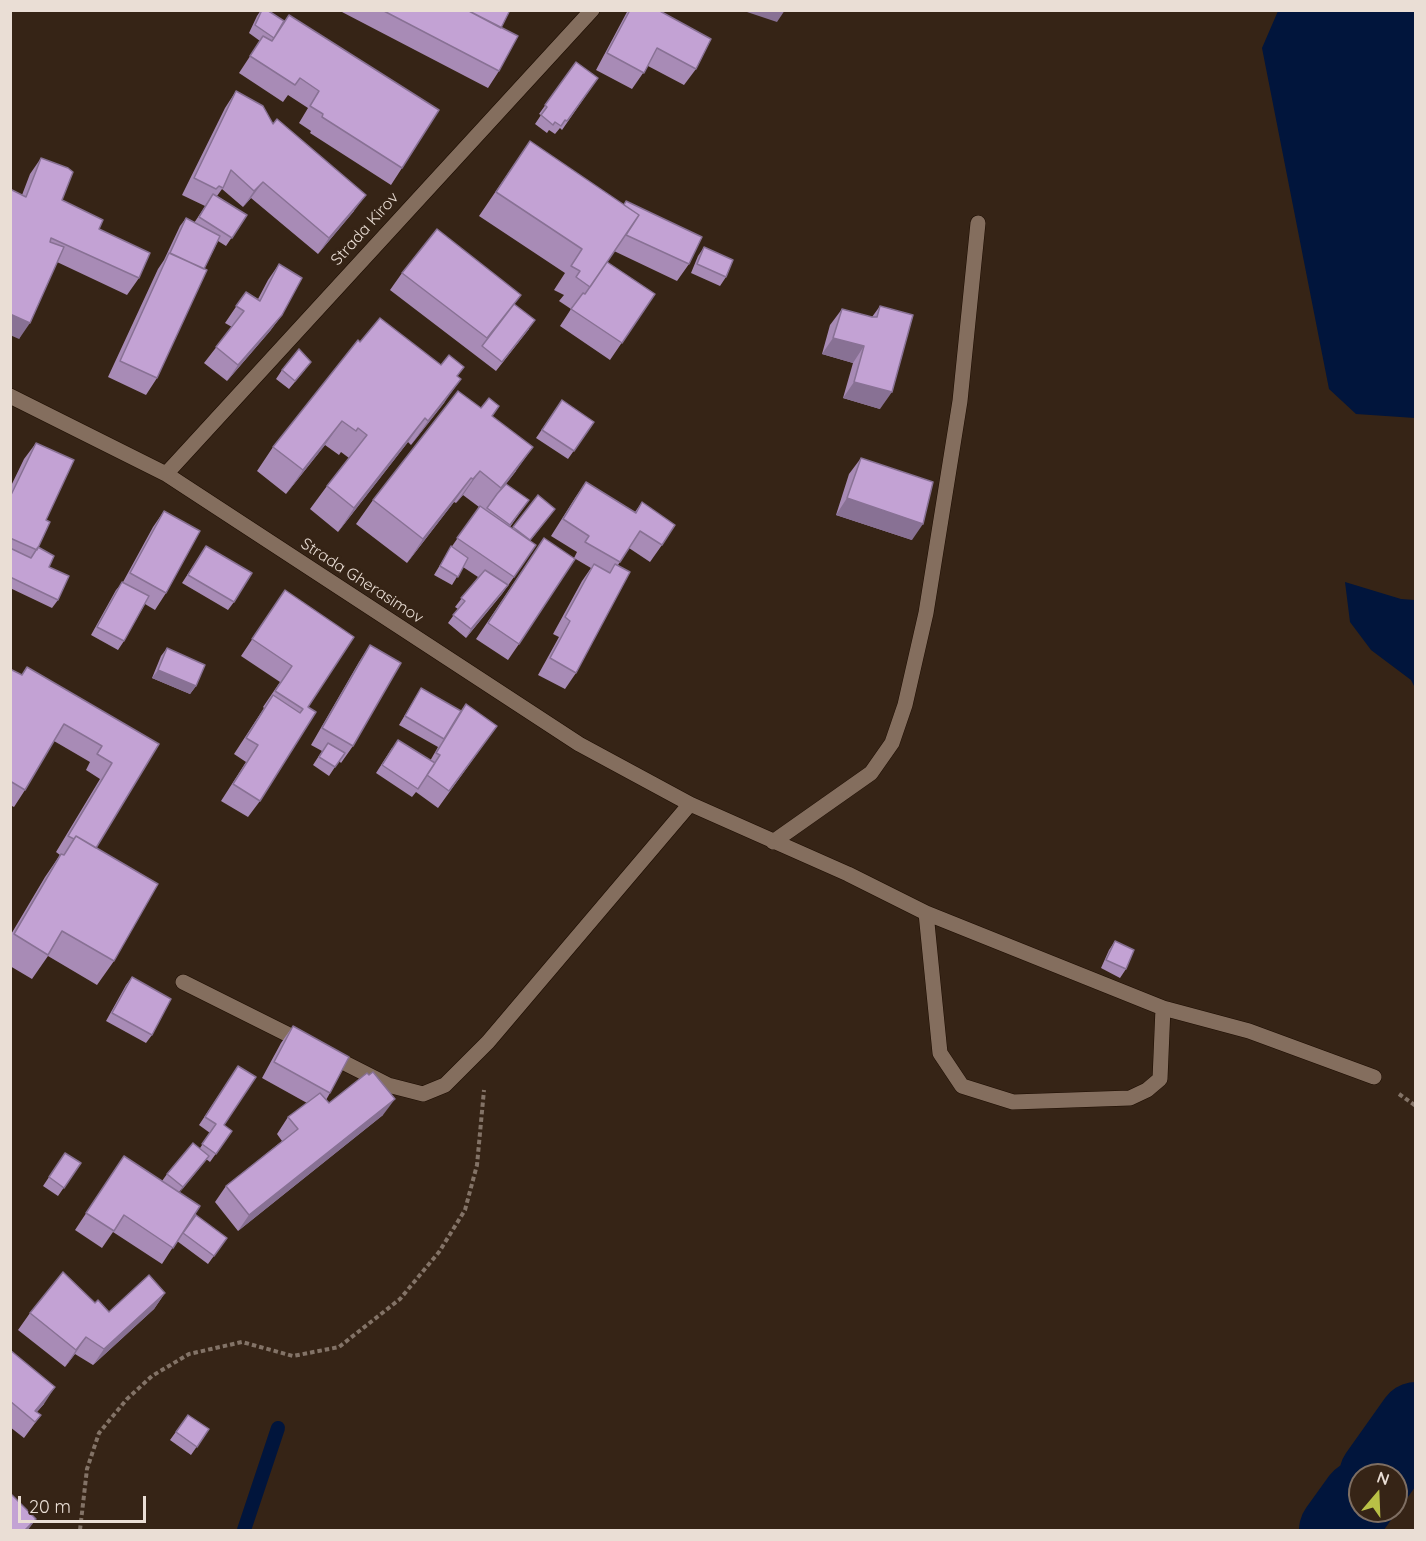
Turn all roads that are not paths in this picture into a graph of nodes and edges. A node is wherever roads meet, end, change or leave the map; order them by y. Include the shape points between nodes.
1 (592, 10) edge
2 (978, 223) dead end
3 (12, 399) edge
4 (166, 474) junction
5 (690, 804) junction
6 (773, 842) junction
7 (926, 913) junction
8 (183, 982) dead end
9 (1163, 1008) junction
10 (1374, 1077) dead end

1 - 4 street, Strada Kirov
2 - 6 street via 960,401 926,613 905,705 892,743 871,772
3 - 4 street, Strada Gherasimov
4 - 5 street, Strada Gherasimov via 579,744
5 - 6 street, Strada Gherasimov
5 - 8 street via 488,1042 445,1085 423,1094 388,1085
6 - 7 street, Strada Gherasimov
7 - 9 street, Strada Gherasimov
7 - 9 street via 940,1053 962,1086 1013,1102 1130,1098 1160,1079
9 - 10 street, Strada Gherasimov via 1249,1031

